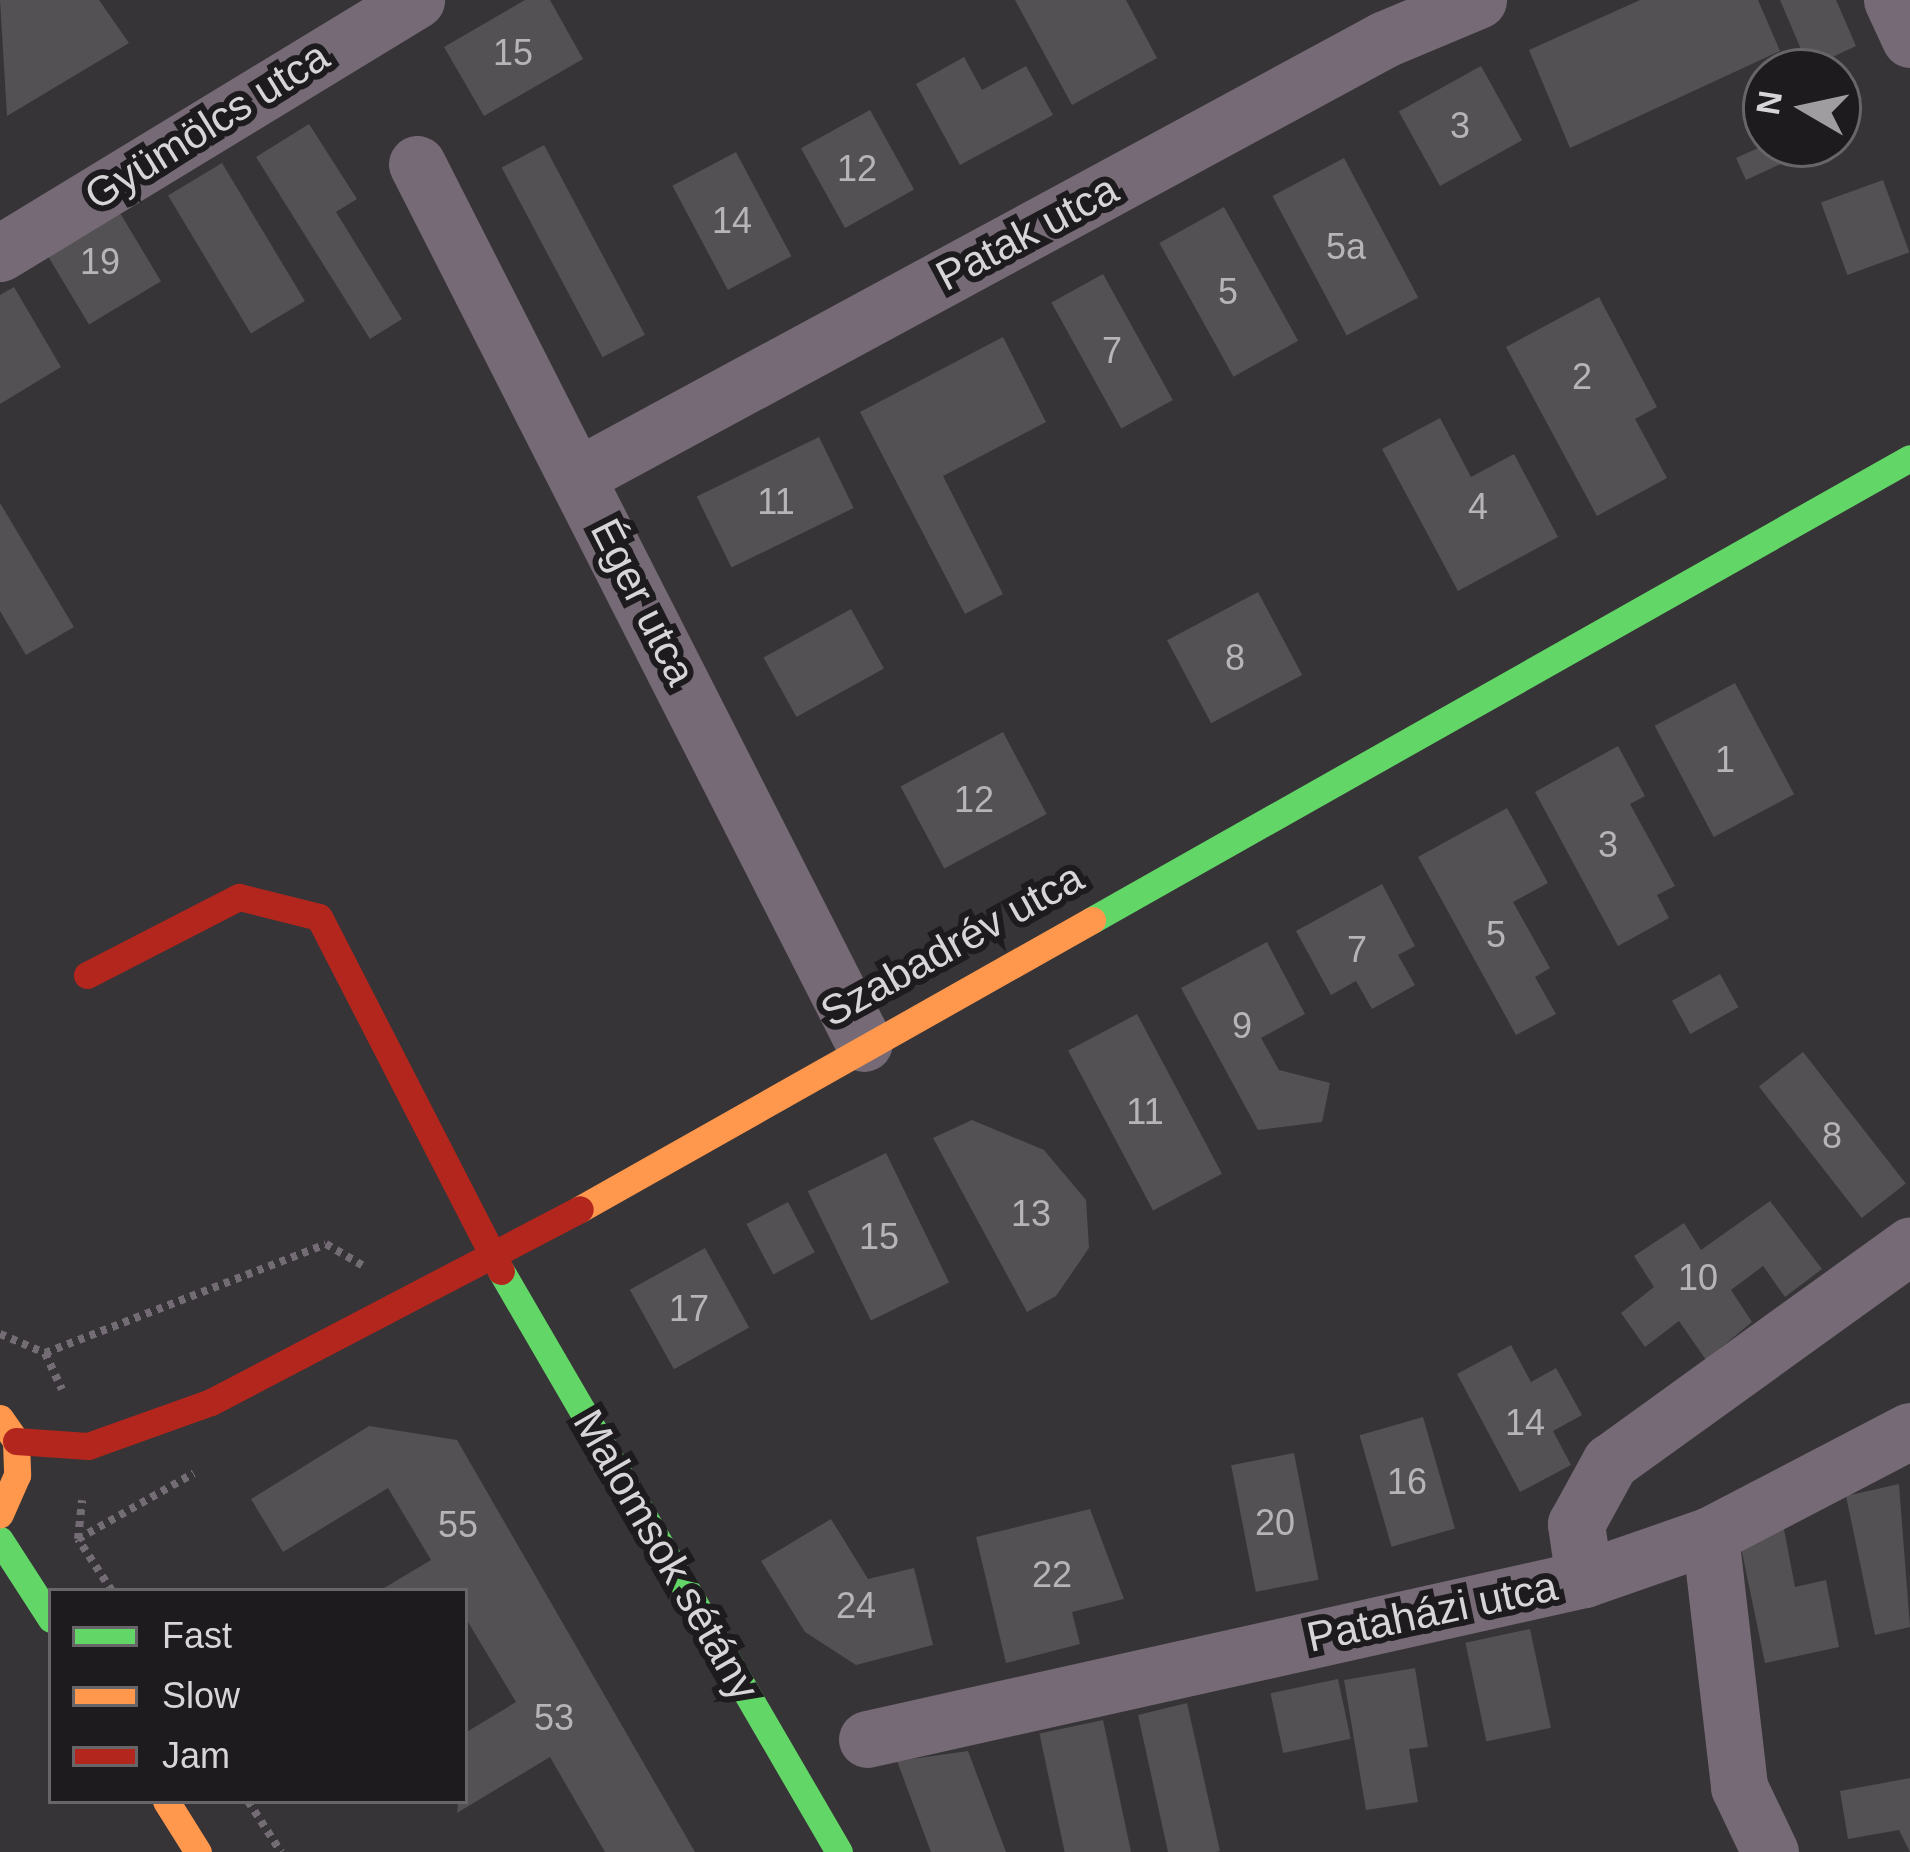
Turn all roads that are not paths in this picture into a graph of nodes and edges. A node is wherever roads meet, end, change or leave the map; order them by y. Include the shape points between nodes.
1 (416, 0) edge
2 (1478, 0) edge
3 (1892, 0) edge
4 (1910, 39) edge
5 (417, 164) dead end
6 (0, 253) edge
7 (1910, 458) edge
8 (579, 476) junction
9 (87, 975) dead end
10 (863, 1042) junction
11 (1910, 1246) edge
12 (493, 1257) junction
13 (8, 1429) edge
14 (1910, 1431) edge
15 (0, 1514) edge
16 (1710, 1535) junction
17 (0, 1540) edge
18 (1584, 1579) junction
19 (48, 1614) edge
20 (867, 1739) dead end
21 (168, 1804) edge
22 (198, 1852) edge
23 (839, 1852) edge
24 (1770, 1852) edge

1 - 6 street, Gyümölcs utca
2 - 8 street, Patak utca via 1385,39
3 - 4 street
5 - 8 street, Éger utca
7 - 10 street, Szabadrév utca
8 - 10 street, Éger utca
9 - 12 street, Malomsok sétány via 239,897 319,917
10 - 12 street, Szabadrév utca
11 - 18 street, Pataházi utca via 1610,1462 1576,1524
12 - 13 street, Szabadrév utca via 212,1402 88,1446
12 - 23 street, Malomsok sétány
13 - 15 street
14 - 16 street
16 - 18 street
16 - 24 street via 1739,1787
17 - 19 street
18 - 20 street, Pataházi utca
21 - 22 street

